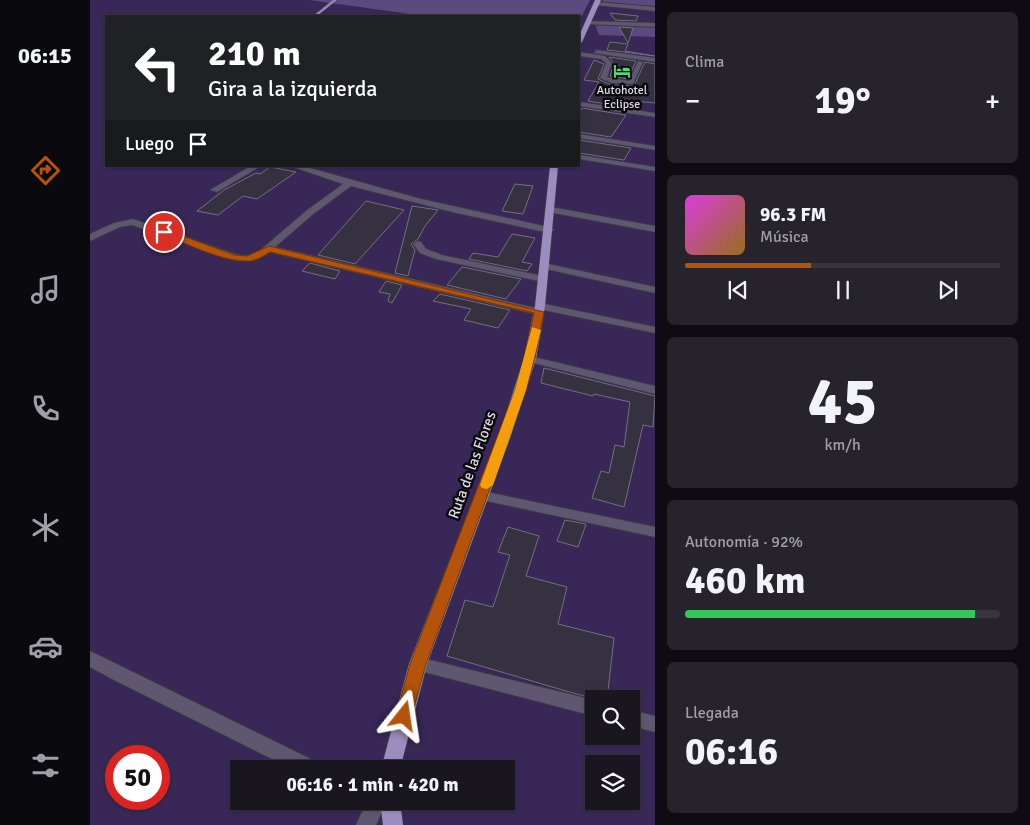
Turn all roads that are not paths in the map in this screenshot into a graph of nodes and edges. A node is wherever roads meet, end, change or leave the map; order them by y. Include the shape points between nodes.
1 (597, 2) edge
2 (655, 9) edge
3 (591, 16) junction
4 (655, 18) edge
5 (588, 23) junction
6 (655, 25) edge
7 (580, 40) edge
8 (580, 50) edge
9 (580, 54) edge
10 (603, 57) junction
11 (655, 60) edge
12 (640, 62) junction
13 (655, 65) edge
14 (580, 104) edge
15 (655, 115) edge
16 (580, 136) edge
17 (655, 148) edge
18 (580, 157) edge
19 (255, 167) edge
20 (297, 167) edge
21 (554, 167) edge
22 (655, 170) edge
23 (348, 184) junction
24 (214, 190) dead end
25 (551, 210) junction
26 (655, 229) edge
27 (549, 230) junction
28 (90, 238) edge
29 (418, 244) dead end
30 (269, 249) junction
31 (544, 273) junction
32 (655, 290) edge
33 (539, 309) junction
34 (655, 330) edge
35 (530, 358) junction
36 (655, 390) edge
37 (482, 496) junction
38 (655, 532) edge
39 (90, 658) edge
40 (418, 664) junction
41 (585, 706) edge
42 (640, 720) edge
43 (655, 724) edge
44 (294, 760) edge
45 (392, 760) edge
46 (373, 810) edge
47 (391, 810) edge
48 (366, 825) edge
49 (393, 825) edge

1 - 2 street
1 - 3 main road
3 - 4 street
3 - 5 main road
5 - 6 street
5 - 7 main road
8 - 11 street
9 - 10 street
10 - 12 street
10 - 12 street via 609,63 603,78 618,82 634,81
12 - 13 street
14 - 15 street
16 - 17 street
18 - 22 street
19 - 24 street
20 - 23 street
21 - 25 main road, Ruta de las Flores
23 - 27 street
23 - 30 street via 309,212
25 - 26 street
25 - 27 main road, Ruta de las Flores
27 - 31 main road, Ruta de las Flores
28 - 30 street via 117,225 133,222 233,257 247,259
29 - 31 street via 423,251 439,257
30 - 33 street
31 - 32 street
31 - 33 main road, Ruta de las Flores
33 - 34 street
33 - 35 main road, Ruta de las Flores
35 - 36 street
35 - 37 main road, Ruta de las Flores
37 - 38 street
37 - 40 main road, Ruta de las Flores
39 - 44 street
40 - 41 street
40 - 45 main road, Ruta de las Flores
42 - 43 street
46 - 48 street
47 - 49 main road

